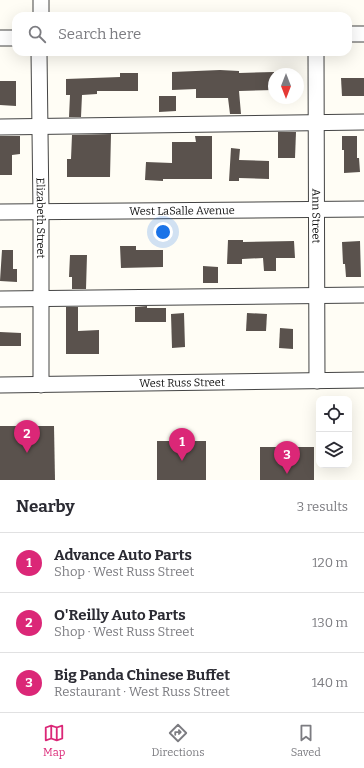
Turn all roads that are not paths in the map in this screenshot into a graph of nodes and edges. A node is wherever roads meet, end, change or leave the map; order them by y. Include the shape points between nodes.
1 (41, 0) edge
2 (41, 12) edge
3 (352, 34) edge
4 (364, 34) edge
5 (0, 38) edge
6 (12, 38) edge
7 (39, 56) edge
8 (316, 56) edge
9 (317, 122) junction
10 (364, 122) edge
11 (40, 126) junction
12 (0, 127) edge
13 (317, 209) junction
14 (364, 209) edge
15 (41, 211) junction
16 (0, 212) edge
17 (317, 295) junction
18 (364, 295) edge
19 (0, 299) edge
20 (41, 299) junction
21 (364, 380) edge
22 (317, 381) junction
23 (0, 385) edge
24 (41, 385) junction

1 - 2 street
3 - 4 street
5 - 6 street
7 - 11 street, Elizabeth Street
8 - 9 street, Ann Street
9 - 10 street
9 - 11 street
9 - 13 street, Ann Street
11 - 12 street
11 - 15 street, Elizabeth Street
13 - 14 street, West LaSalle Avenue
13 - 15 street, West LaSalle Avenue
13 - 17 street, Ann Street
15 - 16 street, West LaSalle Avenue
15 - 20 street, Elizabeth Street
17 - 18 street
17 - 20 street
17 - 22 street, Ann Street
19 - 20 street
20 - 24 street, Elizabeth Street
21 - 22 street, West Russ Street
22 - 24 street, West Russ Street
23 - 24 street, West Russ Street

